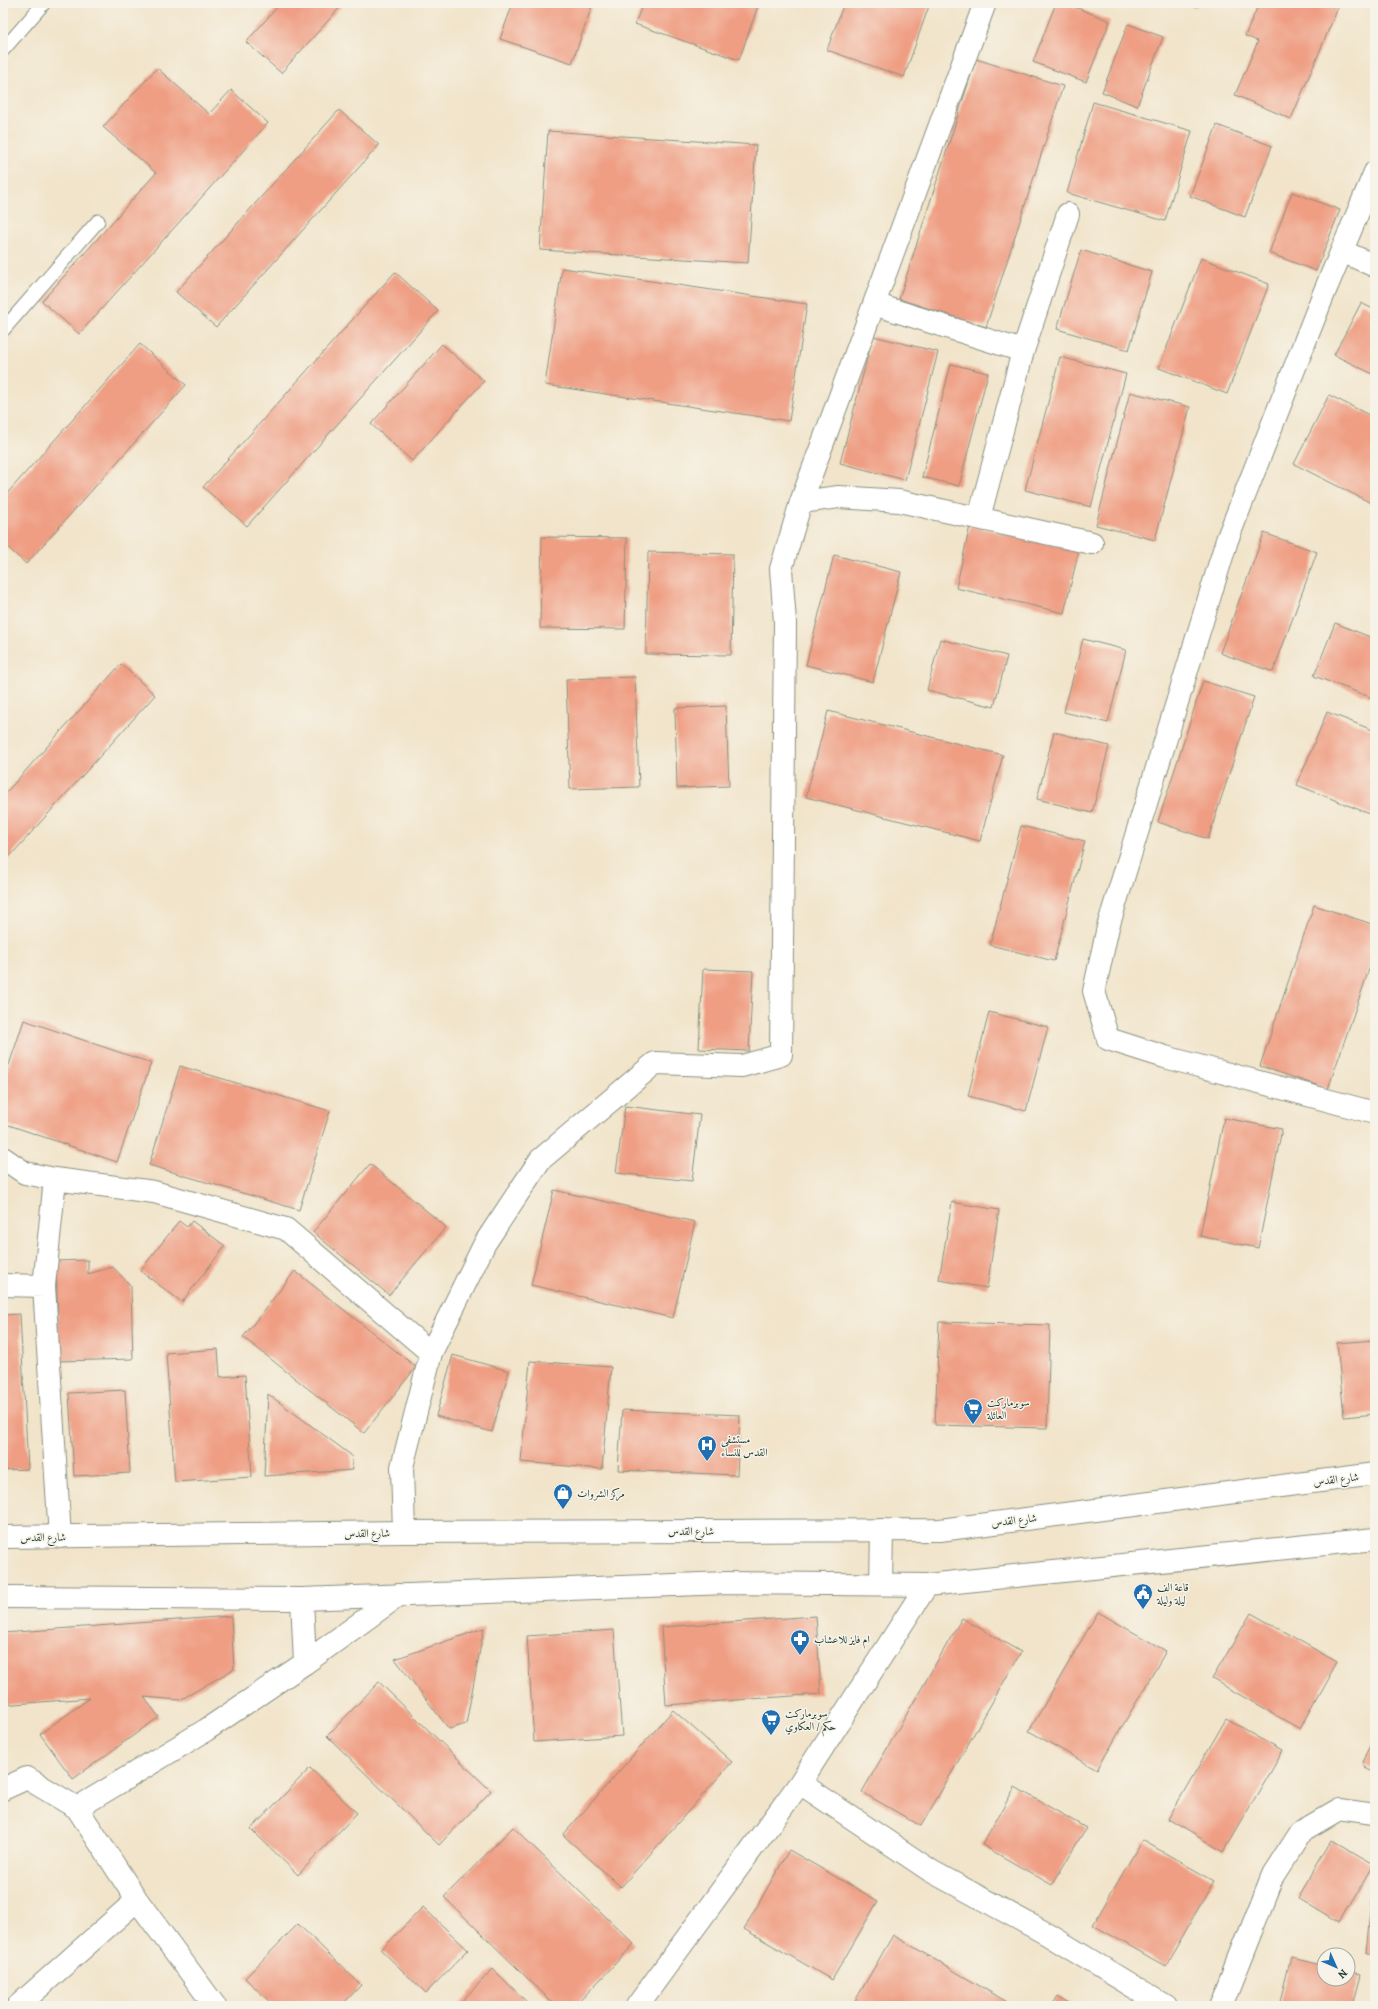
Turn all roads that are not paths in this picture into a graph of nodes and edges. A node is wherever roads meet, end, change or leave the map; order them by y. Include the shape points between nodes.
1 (44, 3) edge
2 (985, 3) edge
3 (3, 50) edge
4 (1375, 172) edge
5 (1068, 214) dead end
6 (98, 221) dead end
7 (1342, 251) junction
8 (1375, 266) edge
9 (874, 304) junction
10 (3, 330) edge
11 (1023, 351) junction
12 (801, 502) junction
13 (979, 518) junction
14 (1092, 543) dead end
15 (1375, 1113) edge
16 (3, 1158) edge
17 (55, 1179) junction
18 (3, 1285) edge
19 (44, 1286) junction
20 (430, 1353) junction
21 (1375, 1474) edge
22 (882, 1530) junction
23 (404, 1532) junction
24 (3, 1537) edge
25 (60, 1537) junction
26 (1375, 1539) edge
27 (881, 1584) junction
28 (927, 1585) junction
29 (399, 1595) junction
30 (3, 1598) edge
31 (302, 1599) junction
32 (305, 1664) junction
33 (800, 1783) junction
34 (3, 1789) edge
35 (77, 1808) junction
36 (1375, 1815) edge
37 (137, 1900) junction
38 (18, 2006) edge
39 (215, 2006) edge
40 (637, 2006) edge
41 (1165, 2006) edge
42 (1221, 2006) edge

1 - 3 lane
2 - 9 street
4 - 7 street
5 - 11 street
6 - 10 lane
7 - 8 street
7 - 15 street via 1228,540 1108,927 1094,992 1108,1039 1165,1057
9 - 11 street
9 - 12 street
11 - 13 street
12 - 13 street via 838,497 899,501
12 - 20 street via 781,569 785,630 781,1055 742,1066 655,1063 540,1160 485,1243
13 - 14 street
16 - 17 street via 25,1173
17 - 19 street
17 - 20 street via 154,1192 286,1229
18 - 19 street
19 - 25 street
20 - 23 street via 402,1467
21 - 22 street, شارع القدس via 940,1530
22 - 23 street, شارع القدس
22 - 27 street
23 - 25 street, شارع القدس
24 - 25 street, شارع القدس
26 - 28 street
27 - 28 street
27 - 29 street via 727,1583
28 - 33 street
29 - 31 street
29 - 32 street
30 - 31 street
31 - 32 street
32 - 35 street via 206,1730
33 - 40 street
33 - 41 street via 931,1871 1047,1934
34 - 35 street via 27,1778
35 - 37 street
36 - 42 street via 1339,1810 1301,1832 1272,1878
37 - 38 street
37 - 39 street

